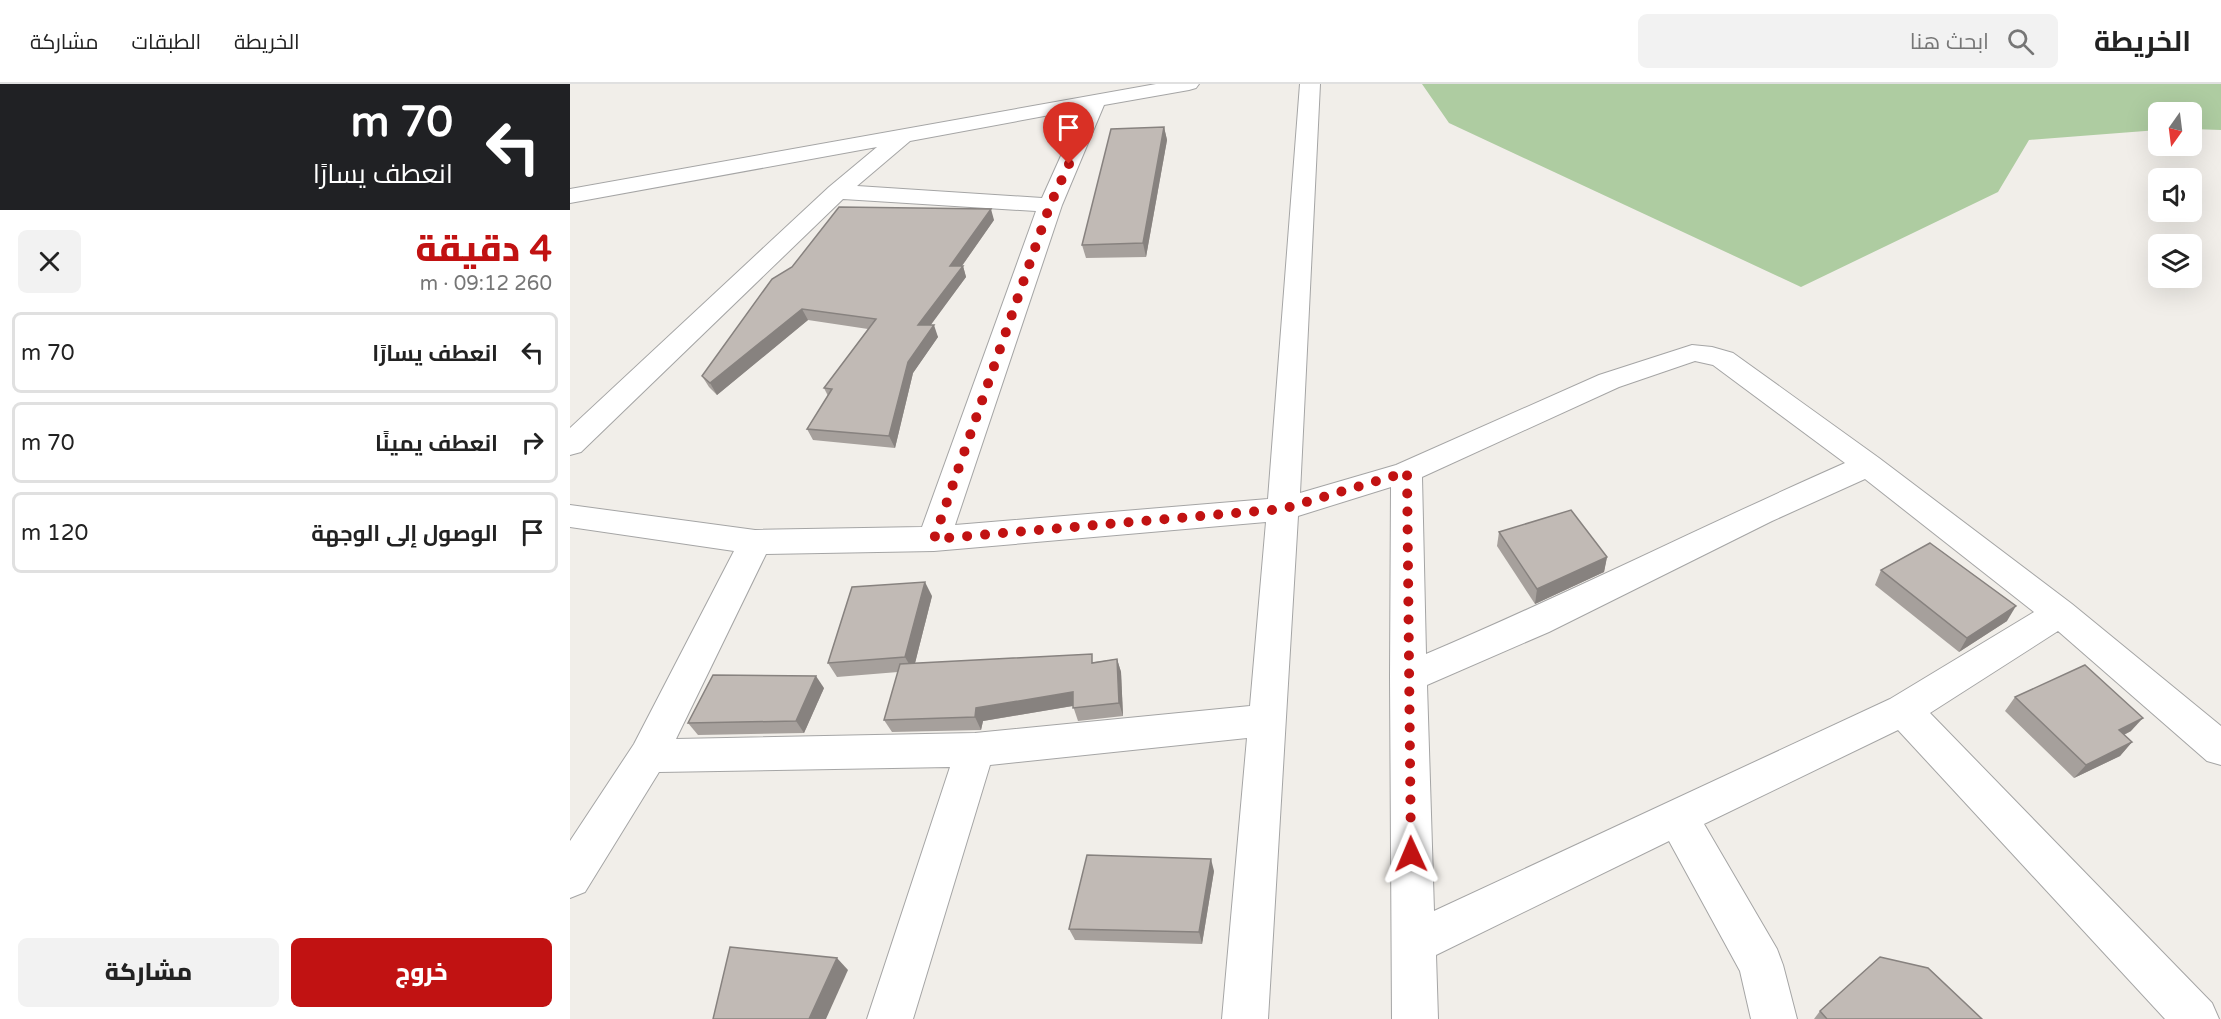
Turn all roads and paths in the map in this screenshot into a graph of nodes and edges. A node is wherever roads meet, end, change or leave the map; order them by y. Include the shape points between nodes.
1 (1189, 84) edge
2 (1311, 84) edge
3 (1096, 101) junction
4 (902, 137) junction
5 (603, 190) junction
6 (837, 192) junction
7 (570, 196) edge
8 (1050, 205) junction
9 (570, 215) edge
10 (570, 445) edge
11 (1868, 465) junction
12 (1407, 472) junction
13 (1283, 509) junction
14 (570, 516) edge
15 (934, 539) junction
16 (755, 542) junction
17 (2060, 613) junction
18 (1408, 677) junction
19 (1903, 710) junction
20 (1267, 720) junction
21 (2221, 749) edge
22 (975, 750) junction
23 (648, 756) junction
24 (1678, 818) junction
25 (570, 878) edge
26 (1413, 943) junction
27 (1761, 965) junction
28 (890, 1019) edge
29 (1245, 1019) edge
30 (1414, 1019) edge
31 (1774, 1019) edge
32 (1800, 1019) edge
33 (2196, 1019) edge

1 - 3 street
2 - 13 street
3 - 4 street
3 - 8 street
4 - 5 street
4 - 6 street
5 - 7 street
5 - 9 street
6 - 8 street
6 - 10 street
8 - 15 street
11 - 12 street via 1723,359 1692,353 1608,381
11 - 17 street
11 - 18 street via 1537,622
12 - 13 street
12 - 18 street
13 - 15 street
13 - 20 street
14 - 16 street
15 - 16 street
16 - 23 street
17 - 19 street
17 - 21 street
18 - 26 street
19 - 24 street
19 - 33 street
20 - 22 street
20 - 29 street
22 - 23 street
22 - 28 street
23 - 25 street
24 - 26 street
24 - 27 street
26 - 30 street
27 - 31 street
27 - 32 street

